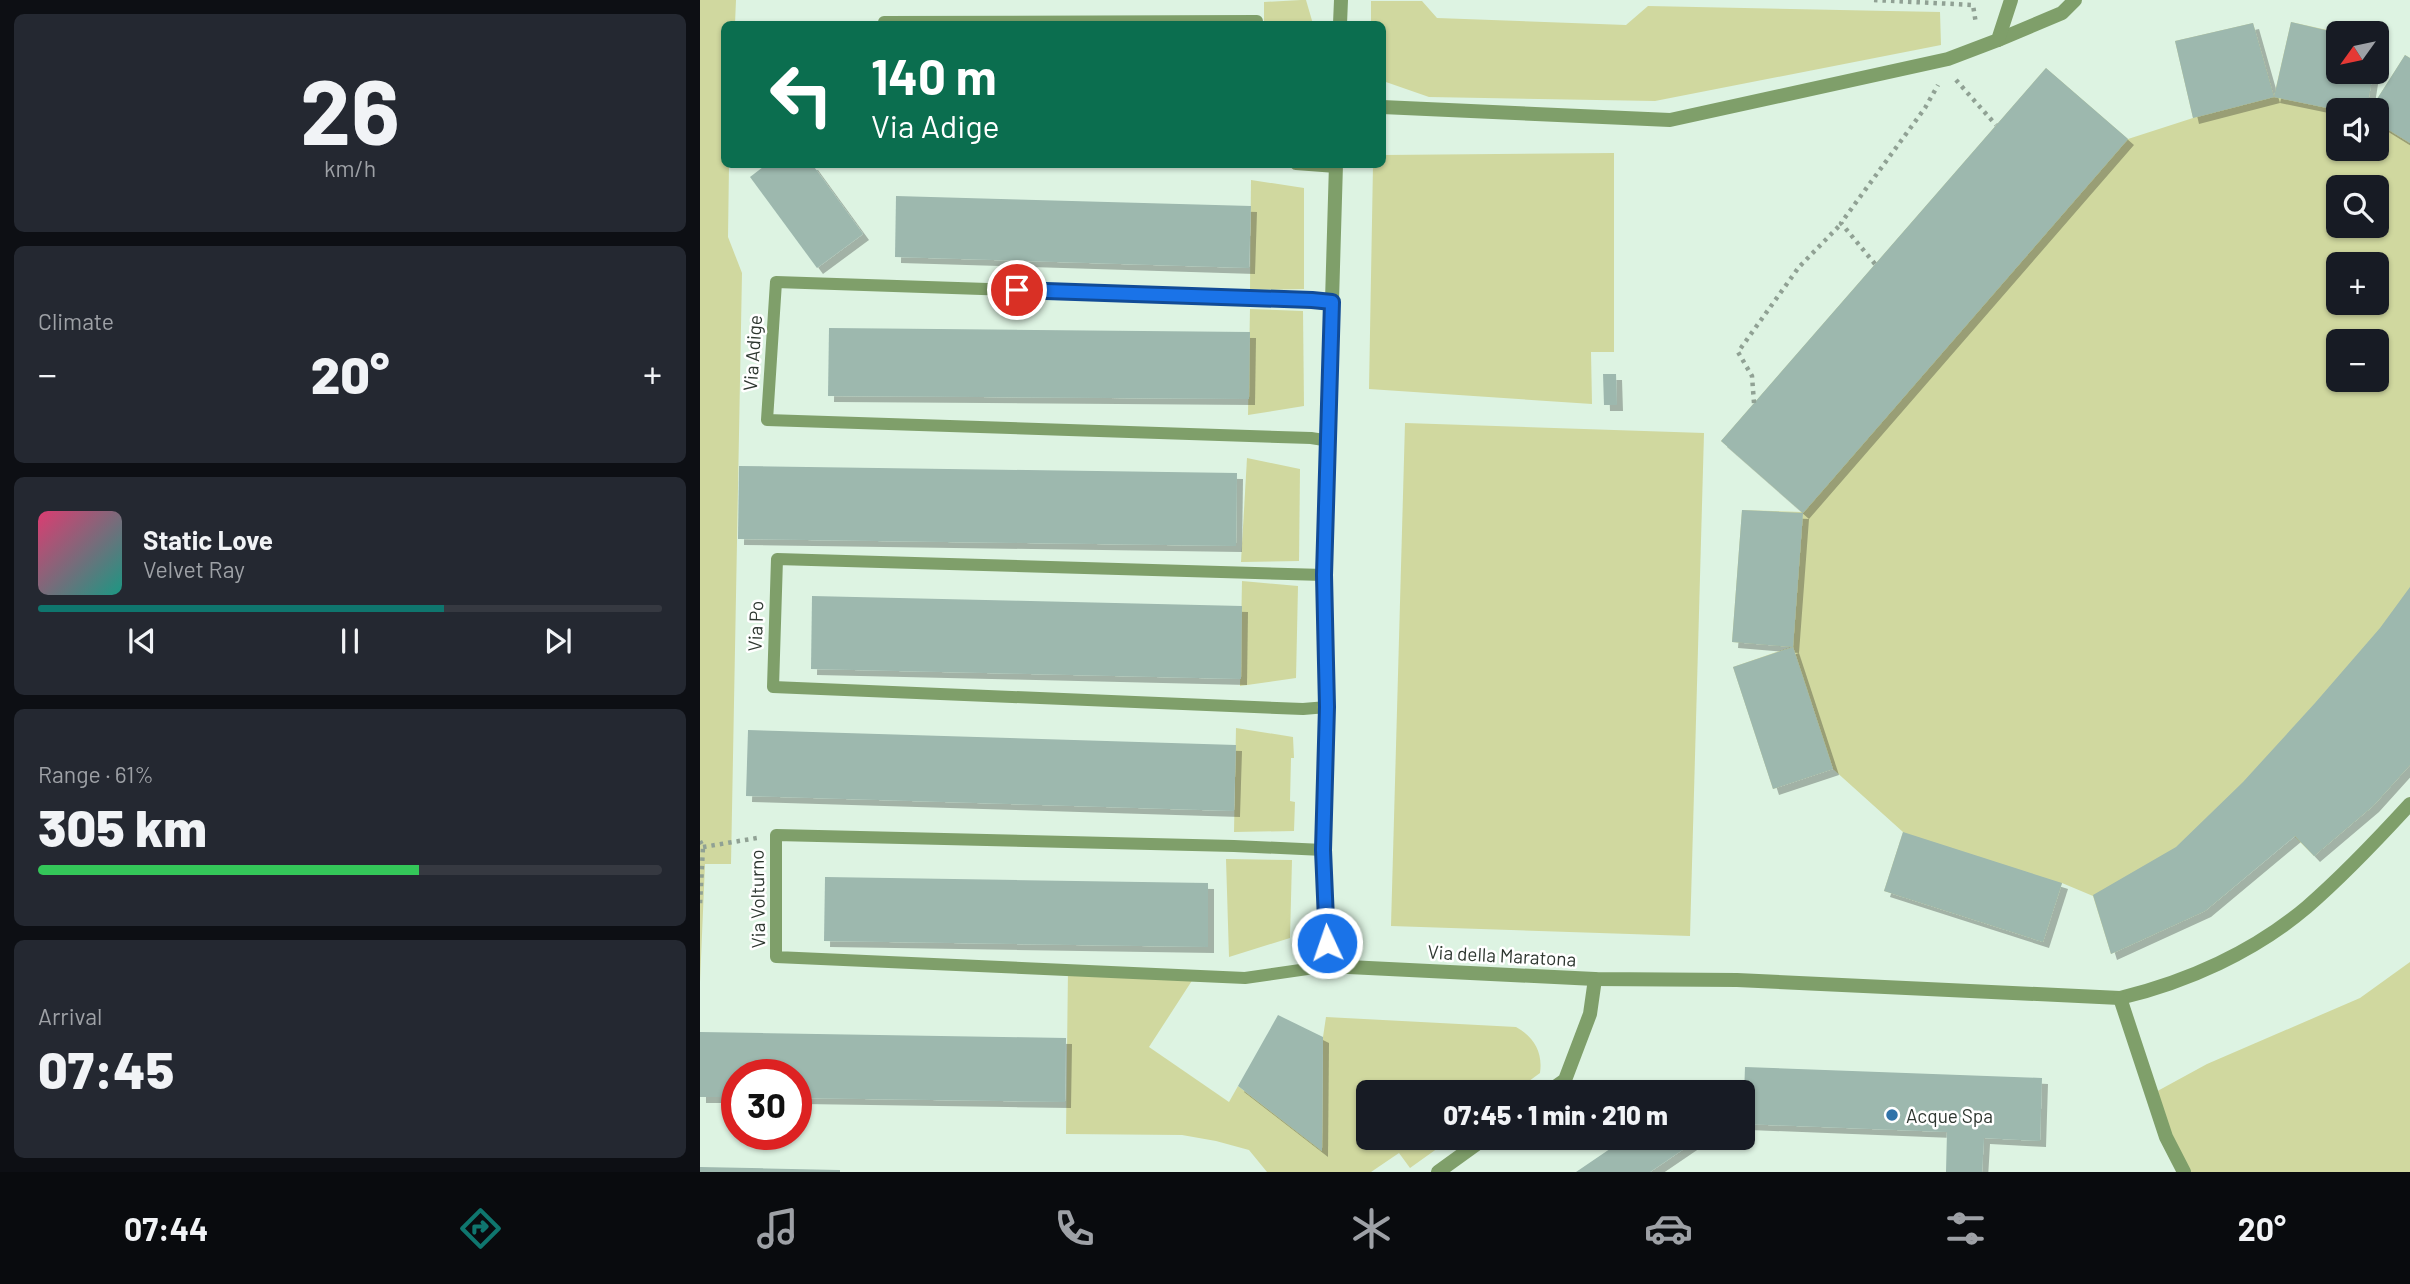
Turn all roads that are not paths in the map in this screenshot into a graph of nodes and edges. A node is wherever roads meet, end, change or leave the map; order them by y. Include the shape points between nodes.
1 (1341, 0) edge
2 (2011, 0) edge
3 (2075, 0) edge
4 (1340, 21) edge
5 (1998, 40) junction
6 (1386, 107) edge
7 (1336, 168) edge
8 (1332, 302) junction
9 (1330, 440) junction
10 (1324, 575) junction
11 (1327, 707) junction
12 (2410, 804) edge
13 (1323, 850) junction
14 (1328, 966) junction
15 (1595, 979) junction
16 (2120, 998) junction
17 (1565, 1080) edge
18 (1468, 1150) edge
19 (1438, 1172) edge
20 (2184, 1172) edge

1 - 4 street
2 - 5 street
3 - 5 street via 2062,13
5 - 6 street via 1948,60 1670,120
7 - 8 street
8 - 9 street
8 - 9 lane, Via Adige via 776,282 767,420
9 - 10 street
10 - 11 street
10 - 11 lane, Via Po via 777,559 773,687
11 - 13 street
12 - 16 street, Via della Maratona via 2306,908 2265,936 2209,968 2161,988
13 - 14 street
13 - 14 lane, Via Volturno via 776,835 776,957 1245,978
14 - 15 street, Via della Maratona
15 - 16 street, Via della Maratona
15 - 17 street via 1590,1014
16 - 20 street via 2166,1137
18 - 19 street

